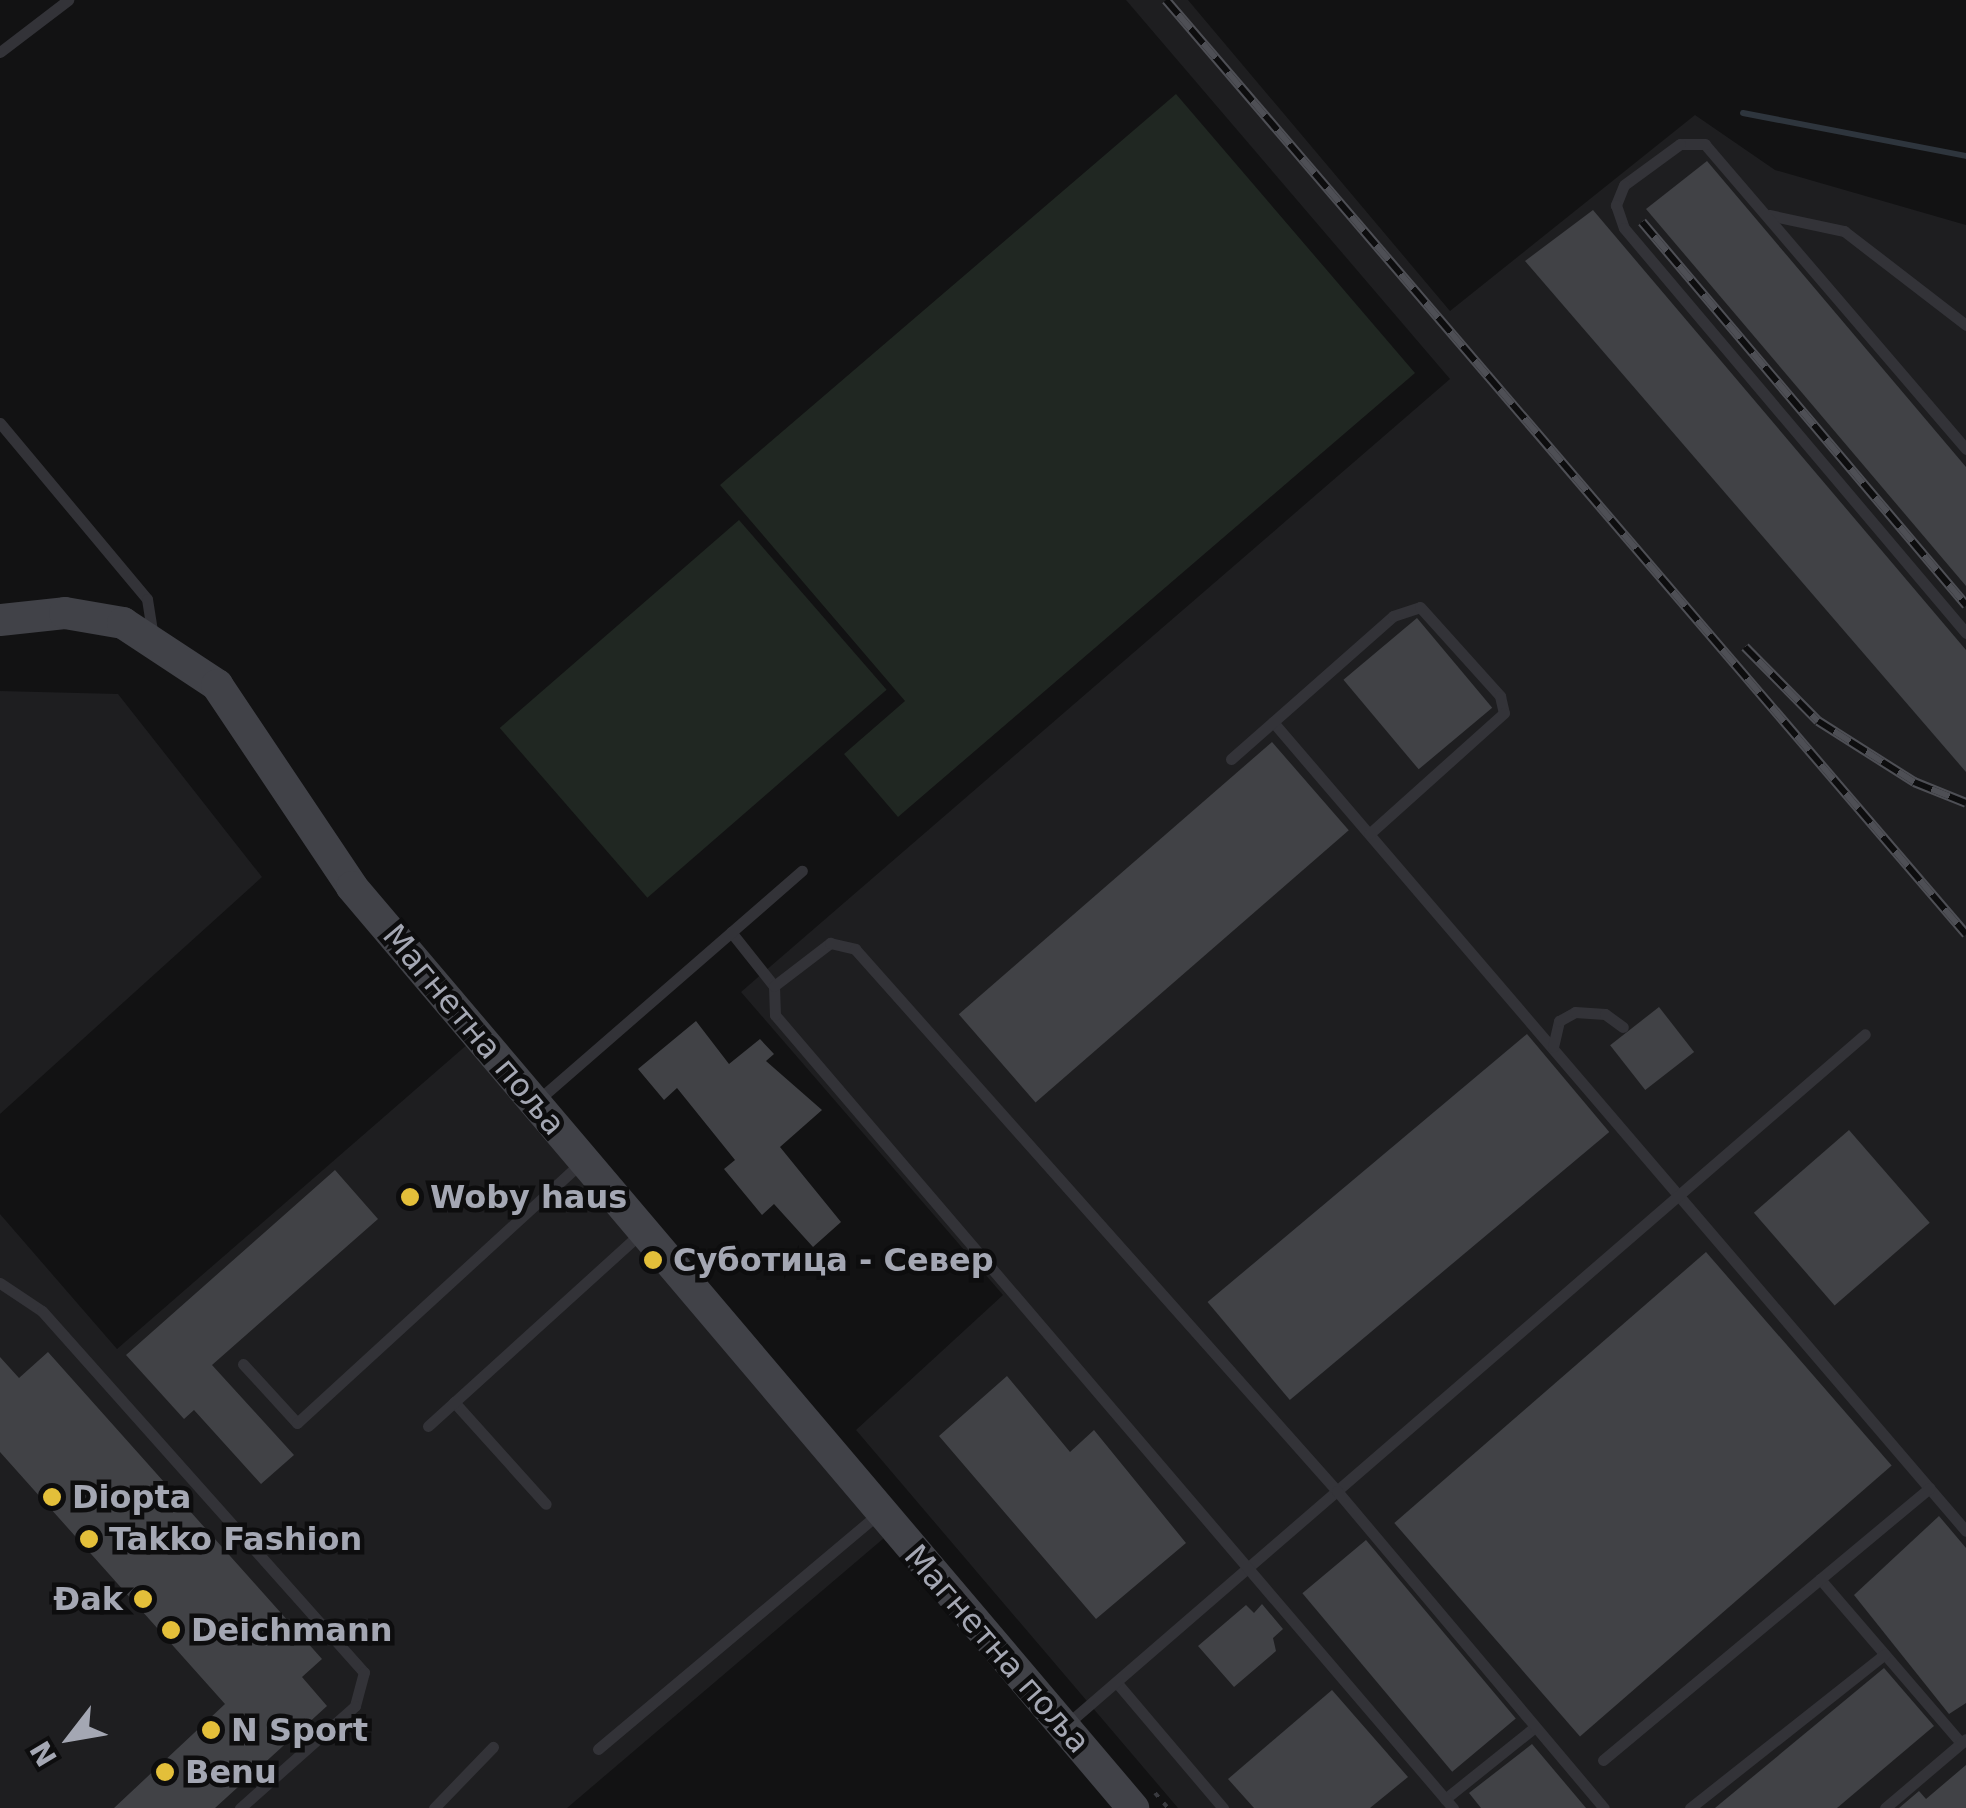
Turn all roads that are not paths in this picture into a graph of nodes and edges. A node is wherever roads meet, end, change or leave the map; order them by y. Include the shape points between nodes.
1 (68, 0) edge
2 (0, 52) edge
3 (1769, 216) junction
4 (1966, 324) edge
5 (0, 423) edge
6 (1966, 448) edge
7 (0, 620) edge
8 (1966, 633) edge
9 (153, 635) junction
10 (1273, 722) junction
11 (1231, 759) dead end
12 (1369, 834) junction
13 (802, 871) dead end
14 (732, 932) junction
15 (774, 986) junction
16 (1623, 1027) dead end
17 (1864, 1034) dead end
18 (1553, 1047) junction
19 (534, 1103) junction
20 (584, 1160) junction
21 (1680, 1194) junction
22 (644, 1231) junction
23 (0, 1283) edge
24 (243, 1364) dead end
25 (454, 1402) junction
26 (428, 1426) dead end
27 (1929, 1488) junction
28 (1337, 1491) junction
29 (546, 1504) dead end
30 (880, 1512) junction
31 (1966, 1531) edge
32 (1248, 1568) junction
33 (1820, 1579) junction
34 (1885, 1654) junction
35 (1117, 1682) junction
36 (1064, 1727) junction
37 (1536, 1727) junction
38 (1964, 1741) edge
39 (493, 1747) dead end
40 (598, 1749) dead end
41 (1603, 1760) dead end
42 (1449, 1804) edge
43 (240, 1808) edge
44 (434, 1808) edge
45 (1133, 1808) edge
46 (1223, 1808) edge
47 (1604, 1808) edge
48 (1690, 1808) edge
49 (1886, 1808) edge

1 - 2 lane
3 - 4 lane via 1844,231
3 - 6 lane
3 - 8 lane via 1716,155 1692,140 1624,185 1616,205 1624,228
5 - 9 lane via 147,599
7 - 9 street via 96,616
9 - 19 street, Магнетна поља via 236,708 352,888
10 - 11 lane
10 - 12 lane
10 - 12 lane via 1410,607 1500,696 1497,726
12 - 18 lane
13 - 14 lane
14 - 15 lane
14 - 19 lane
15 - 28 lane via 830,943 855,949
15 - 32 lane via 775,1015
16 - 18 lane via 1605,1014 1575,1012 1560,1021
17 - 21 lane
18 - 21 lane
19 - 20 street, Магнетна поља
20 - 22 street, Магнетна поља
20 - 24 lane via 297,1423
21 - 27 lane
21 - 28 lane
22 - 25 lane
22 - 30 street, Магнетна поља
23 - 43 lane via 42,1311 364,1672 356,1706
25 - 26 lane
25 - 29 lane
27 - 31 lane
27 - 33 lane
28 - 32 lane
28 - 37 lane
30 - 36 street, Магнетна поља
30 - 40 lane
32 - 35 lane
32 - 42 lane
33 - 34 lane
33 - 41 lane
34 - 38 lane
34 - 48 lane
35 - 36 lane
35 - 46 lane
36 - 45 street, Магнетна поља
37 - 42 lane
37 - 47 lane
38 - 49 lane
39 - 44 lane

